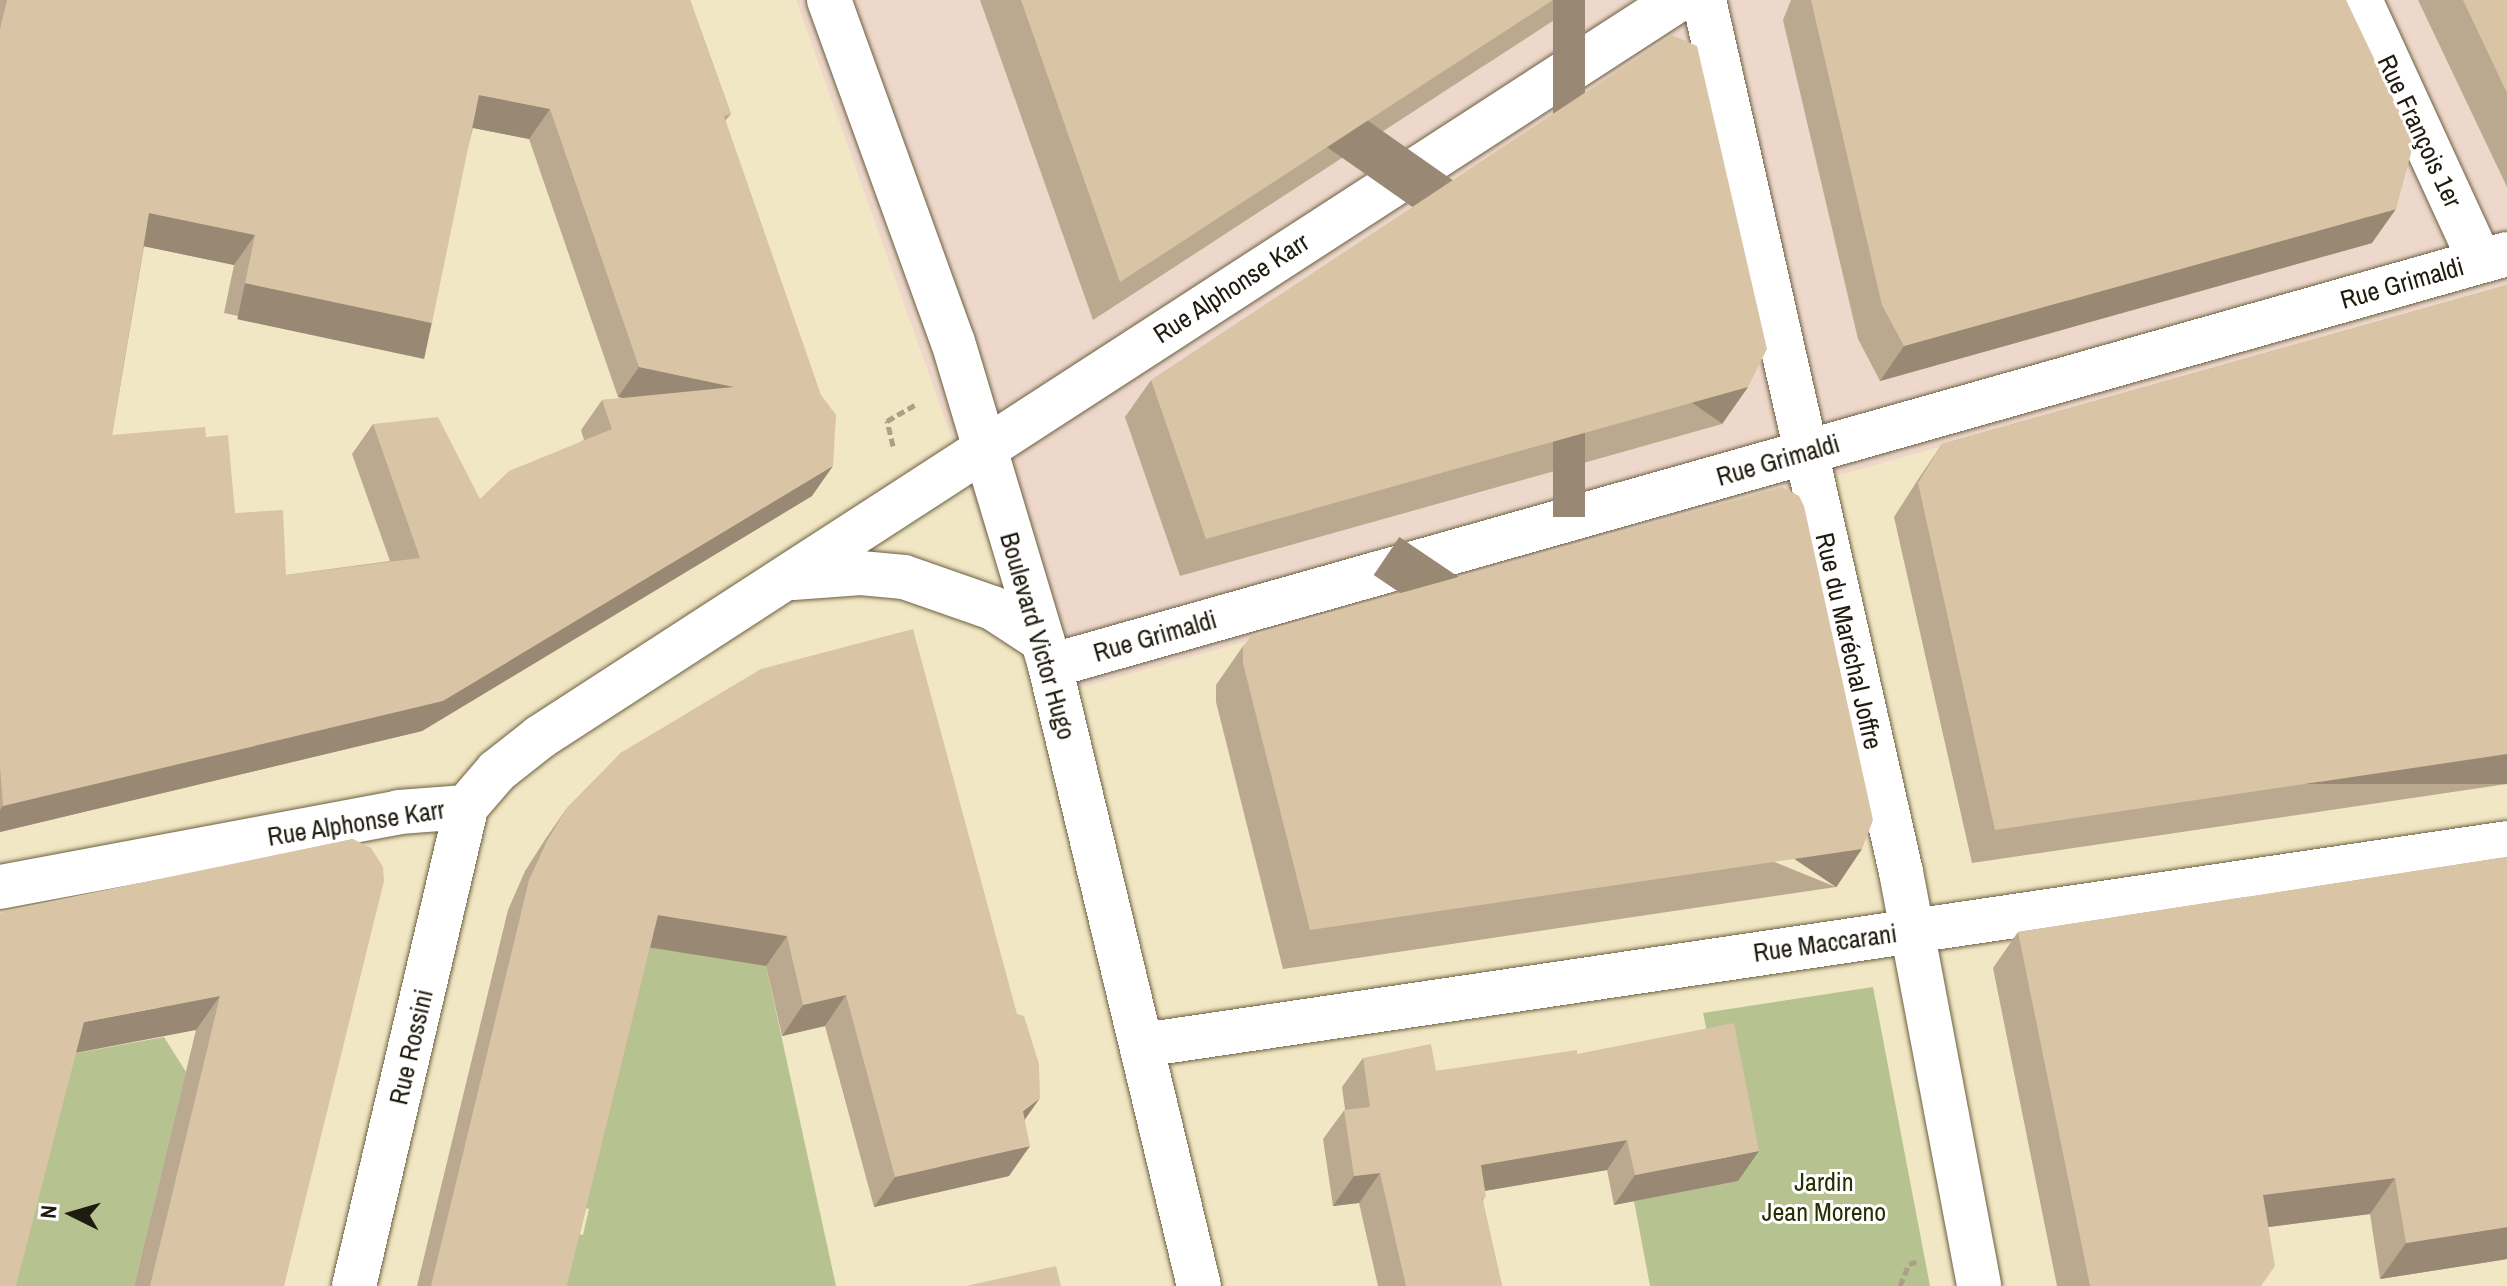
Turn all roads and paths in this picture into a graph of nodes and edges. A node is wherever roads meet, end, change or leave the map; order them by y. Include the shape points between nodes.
1 (829, 0) edge
2 (1678, 0) edge
3 (1704, 0) edge
4 (2360, 0) edge
5 (2493, 258) edge
6 (984, 449) junction
7 (1807, 451) junction
8 (786, 579) junction
9 (1046, 653) junction
10 (466, 807) junction
11 (2507, 843) edge
12 (0, 887) edge
13 (1911, 931) junction
14 (1143, 1045) junction
15 (354, 1286) edge
16 (1199, 1286) edge
17 (1979, 1286) edge

1 - 6 street, Boulevard Victor Hugo via 953,342
2 - 6 street, Rue Alphonse Karr
3 - 7 street, Rue du Maréchal Joffre
4 - 5 street, Rue François 1er
5 - 7 street, Rue Grimaldi
6 - 8 street, Rue Alphonse Karr
6 - 9 street, Boulevard Victor Hugo
7 - 9 street, Rue Grimaldi
7 - 13 street, Rue du Maréchal Joffre
8 - 9 street, Rue Alphonse Karr via 861,573 904,577 993,608
8 - 10 street, Rue Alphonse Karr via 540,737 497,771
9 - 14 street, Boulevard Victor Hugo
10 - 12 street, Rue Alphonse Karr via 399,812
10 - 15 street, Rue Rossini
11 - 13 street, Rue Maccarani
13 - 14 street, Rue Maccarani
13 - 17 street, Rue du Maréchal Joffre
14 - 16 street, Boulevard Victor Hugo

